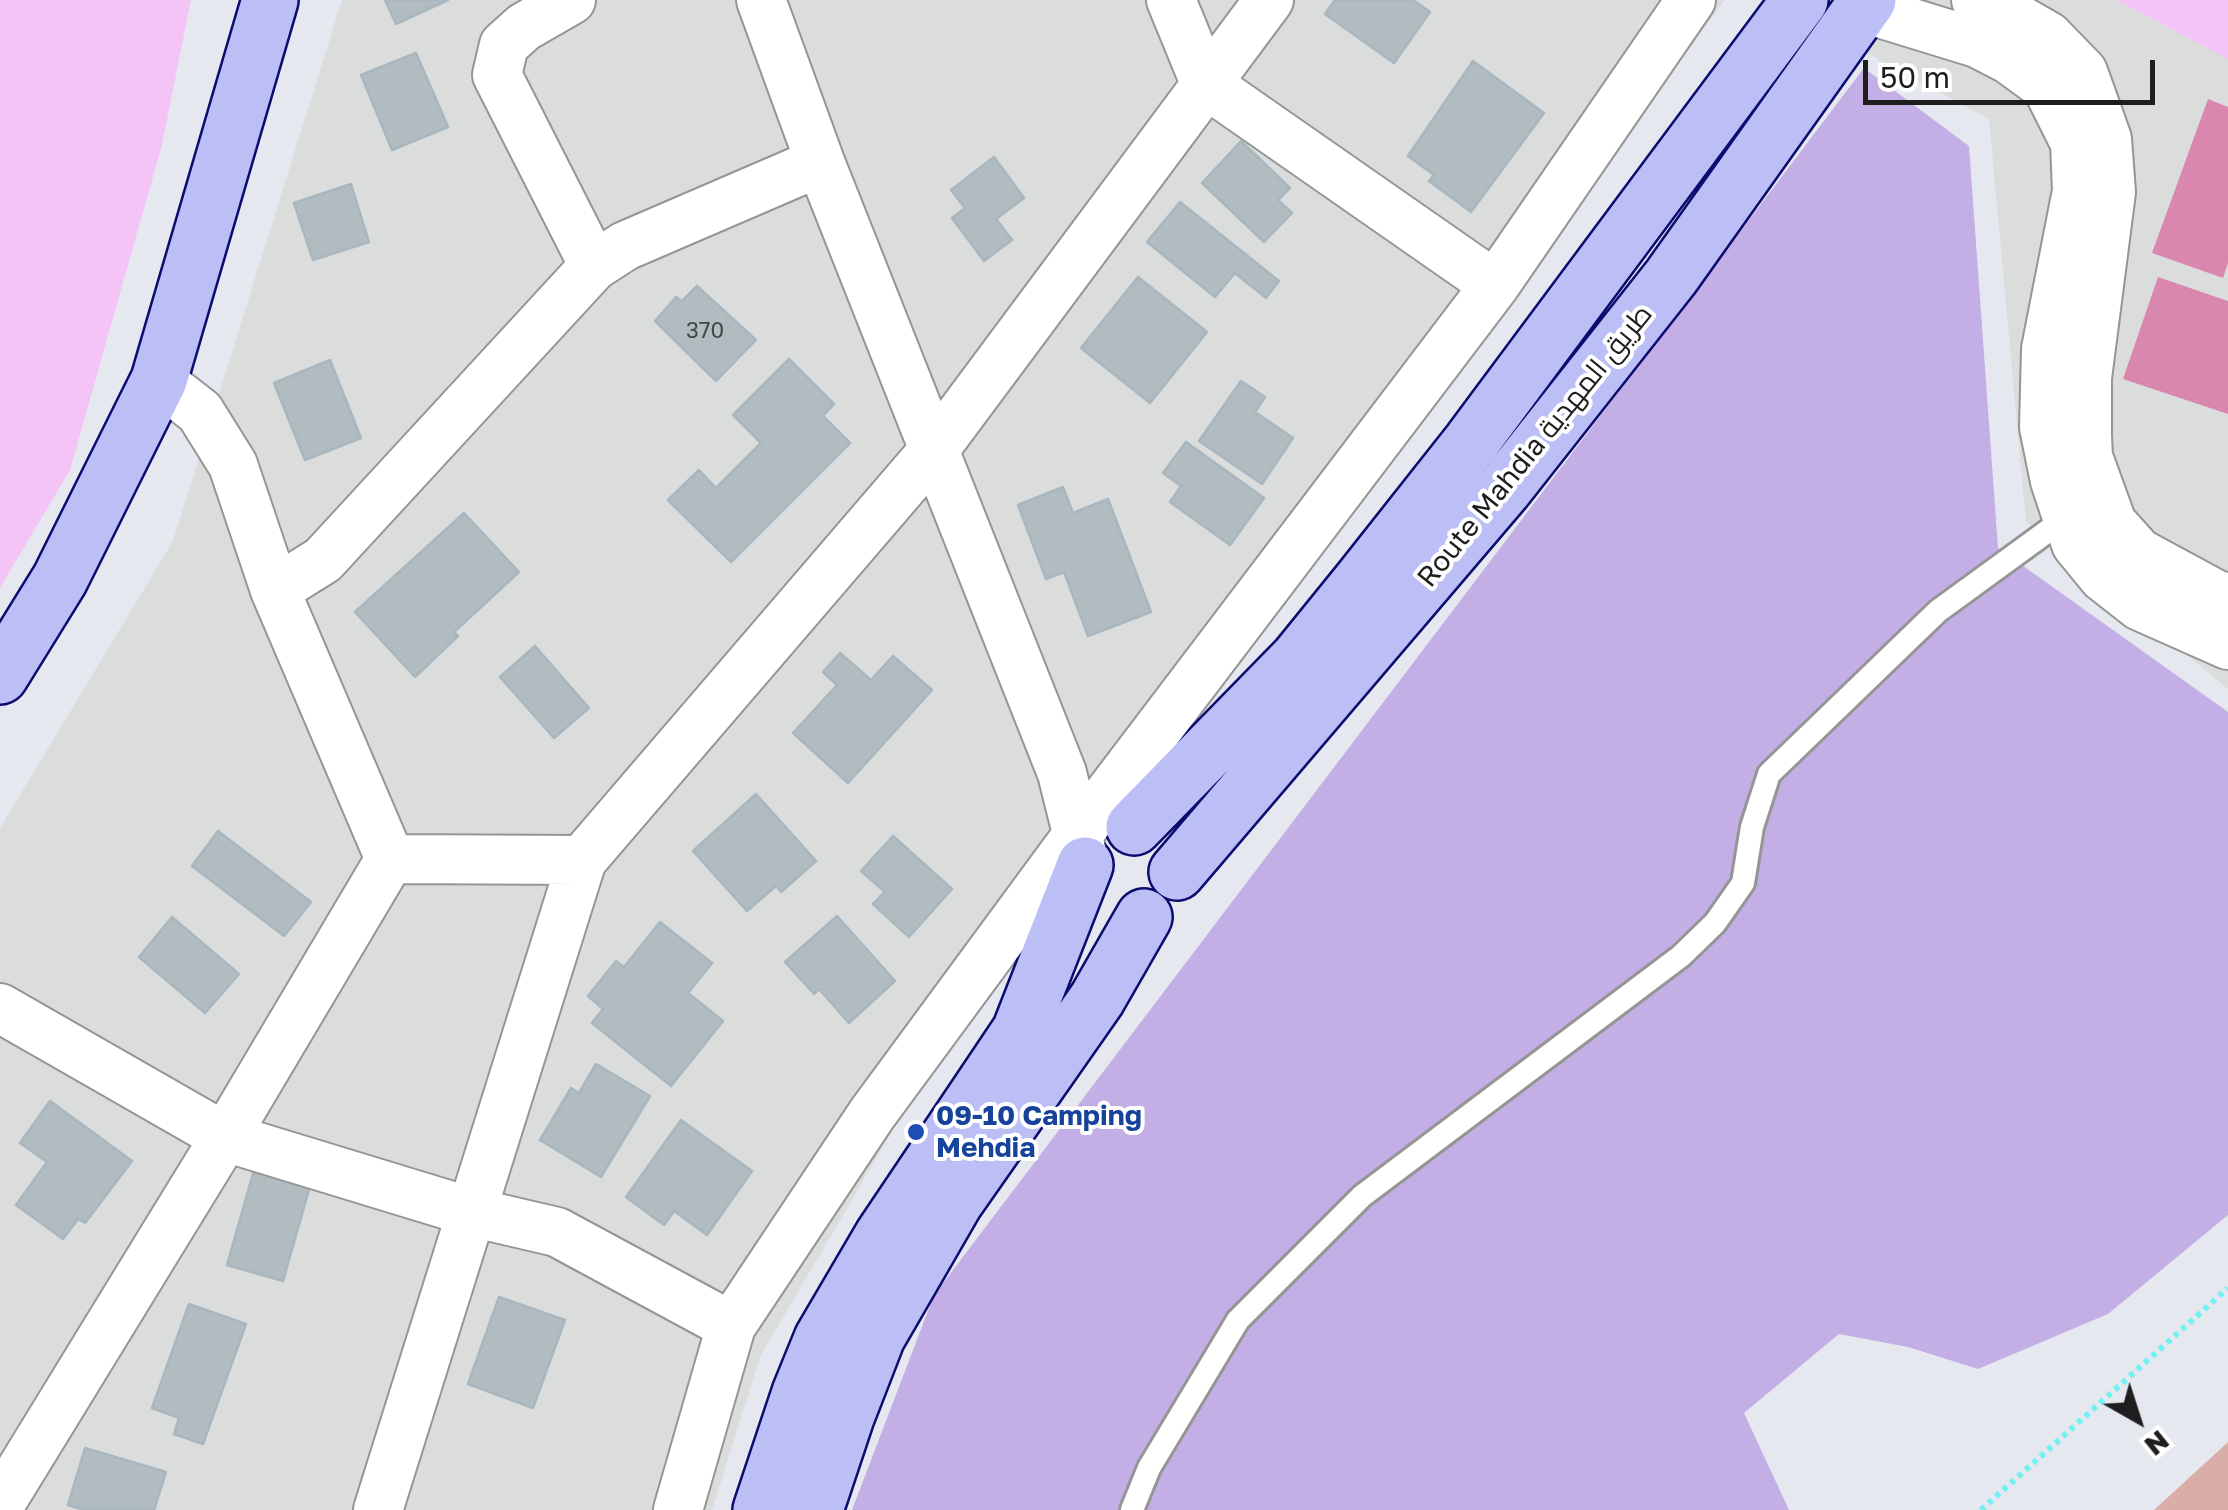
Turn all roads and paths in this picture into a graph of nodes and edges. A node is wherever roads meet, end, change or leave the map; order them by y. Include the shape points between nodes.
1 (270, 0) edge
2 (571, 0) edge
3 (761, 0) edge
4 (1171, 0) edge
5 (1269, 0) edge
6 (1692, 0) edge
7 (1800, 0) edge
8 (1976, 0) edge
9 (1866, 4) edge
10 (1205, 82) junction
11 (820, 162) junction
12 (594, 266) junction
13 (1495, 286) junction
14 (158, 380) junction
15 (934, 450) junction
16 (2067, 517) junction
17 (275, 590) junction
18 (2228, 598) edge
19 (2228, 645) edge
20 (0, 676) edge
21 (1103, 833) junction
22 (390, 858) junction
23 (582, 860) junction
24 (1178, 872) junction
25 (1144, 917) junction
26 (0, 1008) edge
27 (225, 1138) junction
28 (471, 1212) junction
29 (2228, 1288) edge
30 (730, 1326) junction
31 (0, 1504) edge
32 (378, 1510) edge
33 (678, 1510) edge
34 (762, 1510) edge
35 (815, 1510) edge
36 (1132, 1510) edge
37 (1981, 1510) edge

1 - 14 street
2 - 12 street via 504,44 497,75
3 - 11 street
4 - 10 street
5 - 10 street
6 - 13 street
7 - 21 street, Route Mahdia طريق المهدية via 1471,442 1298,659
8 - 18 street via 2048,36 2082,72 2107,139 2112,192 2087,397 2088,456 2112,523 2139,553
9 - 16 street via 2010,60 2048,87 2074,143 2077,191 2046,349 2044,428
9 - 24 street, Route Mahdia طريق المهدية via 1672,278 1516,474
10 - 13 street
10 - 15 street
11 - 12 street via 625,246
11 - 15 street
12 - 17 street via 324,560
13 - 21 street
14 - 17 street via 200,412 233,465
14 - 20 street via 60,578
15 - 21 street via 1062,773
15 - 23 street
16 - 19 street via 2076,544 2102,577 2140,606
16 - 36 lane via 1938,611 1769,774 1742,883 1716,923 1362,1196 1238,1320 1149,1468
17 - 22 street
21 - 24 street via 1160,836
21 - 25 street via 1090,896 1114,916
21 - 30 street via 872,1114
21 - 34 street, Route Mahdia طريق المهدية via 1020,1031 883,1235 822,1340
22 - 23 street
22 - 27 street
23 - 28 street
24 - 25 street via 1169,900
25 - 35 street via 1097,999 955,1202 878,1337
26 - 27 street
27 - 28 street
27 - 31 street
28 - 30 street via 557,1232
28 - 32 street
29 - 37 path
30 - 33 street

